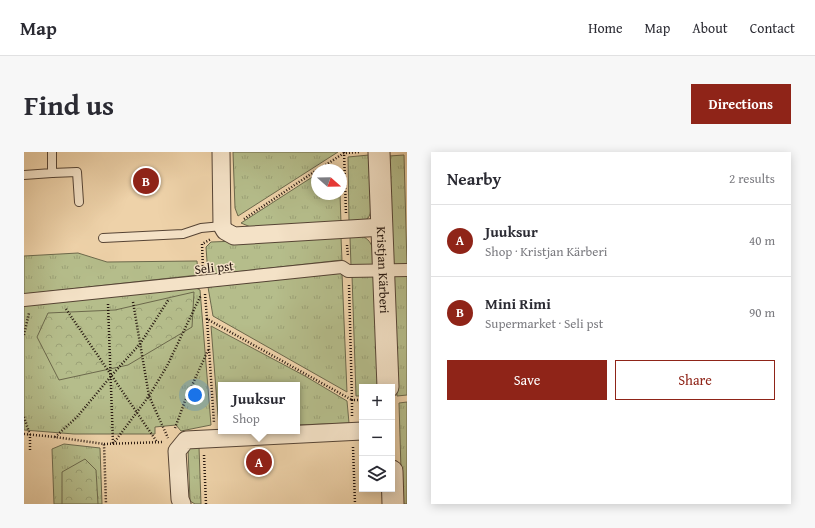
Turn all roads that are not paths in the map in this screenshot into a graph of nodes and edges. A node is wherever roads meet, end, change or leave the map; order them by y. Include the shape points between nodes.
1 (52, 152) edge
2 (221, 152) edge
3 (379, 152) edge
4 (52, 173) junction
5 (24, 175) edge
6 (80, 202) dead end
7 (222, 226) junction
8 (383, 227) junction
9 (103, 238) dead end
10 (384, 269) junction
11 (407, 270) edge
12 (29, 300) edge
13 (388, 384) edge
14 (359, 431) edge
15 (300, 433) edge
16 (288, 434) edge
17 (393, 492) edge
18 (182, 504) edge
19 (393, 504) edge

1 - 4 lane
2 - 7 street
3 - 8 street, Kristjan Kärberi
4 - 5 lane
4 - 6 lane via 77,172
7 - 8 street via 234,236
7 - 9 lane via 201,228 183,234
8 - 10 street, Kristjan Kärberi
10 - 11 street, Seli pst
10 - 12 street, Seli pst via 348,271 342,267
10 - 13 street, Kristjan Kärberi
14 - 15 street
16 - 18 street via 186,440 177,452
17 - 19 street

